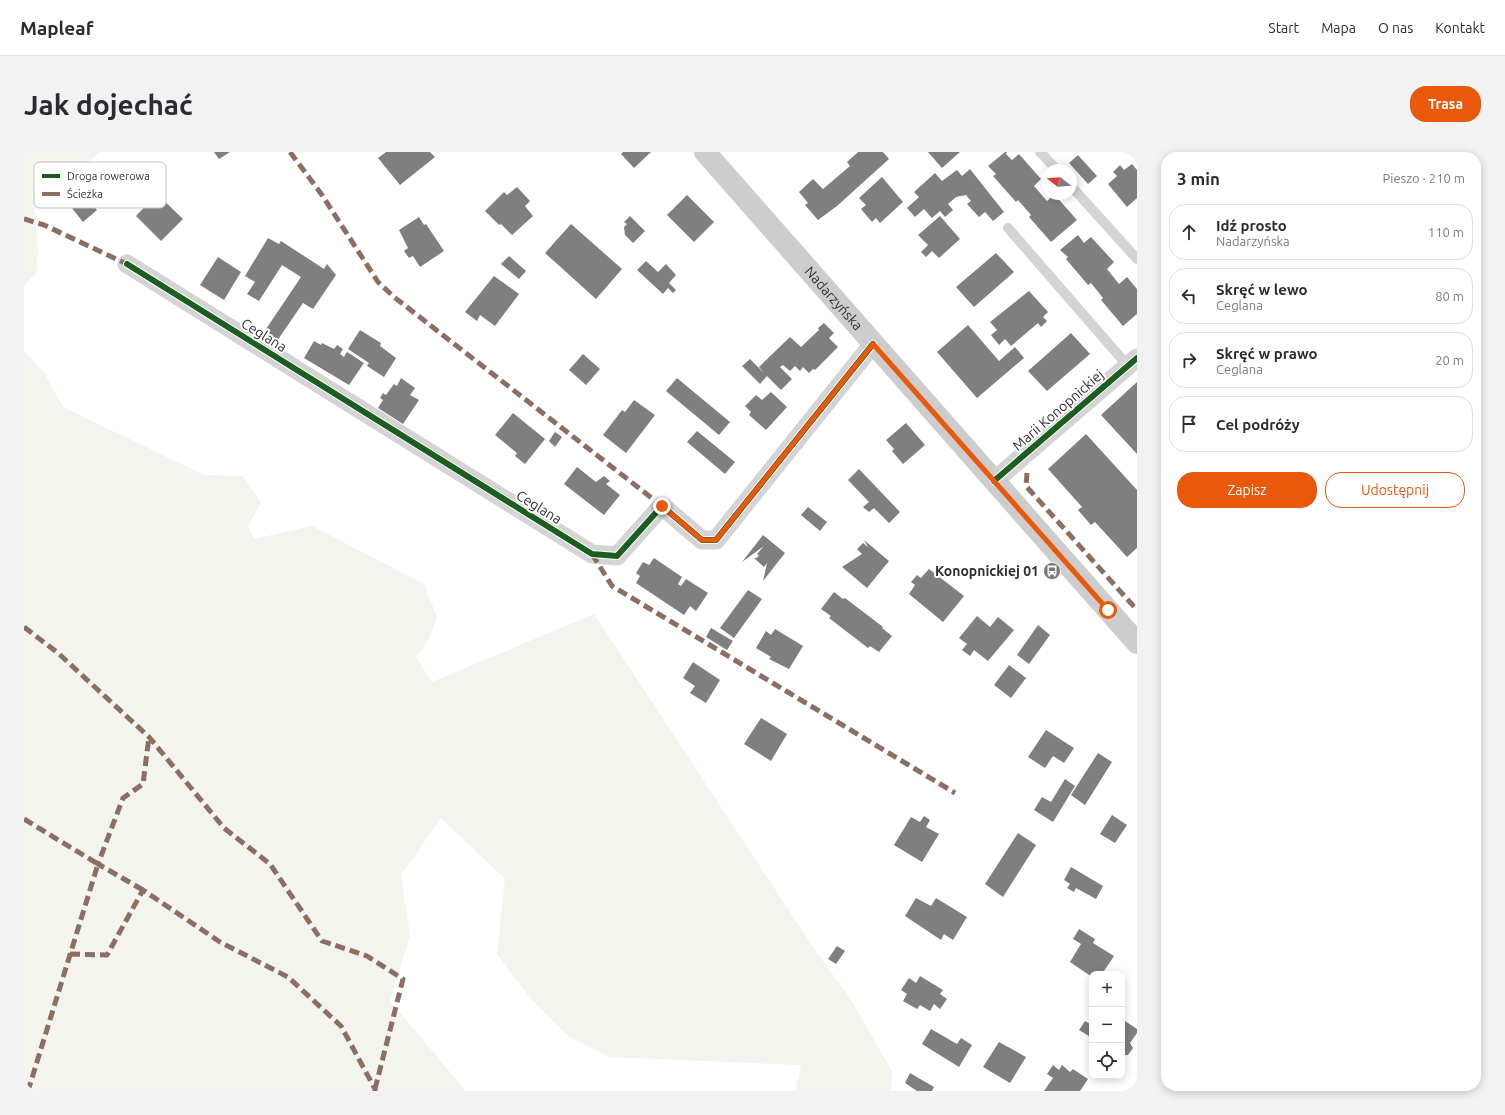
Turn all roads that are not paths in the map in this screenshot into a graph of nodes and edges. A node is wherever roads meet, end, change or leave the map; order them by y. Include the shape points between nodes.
1 (705, 152) edge
2 (1040, 152) edge
3 (1051, 164) edge
4 (1077, 193) edge
5 (1008, 228) dead end
6 (1137, 259) edge
7 (127, 264) dead end
8 (873, 344) junction
9 (1132, 362) edge
10 (994, 481) junction
11 (1137, 643) edge

1 - 8 main road, Nadarzyńska
2 - 3 lane
4 - 6 lane
5 - 9 lane
7 - 8 street, Ceglana via 592,554 617,556 662,506 702,540 716,540
8 - 10 main road, Nadarzyńska
9 - 10 street, Marii Konopnickiej
10 - 11 main road, Nadarzyńska

